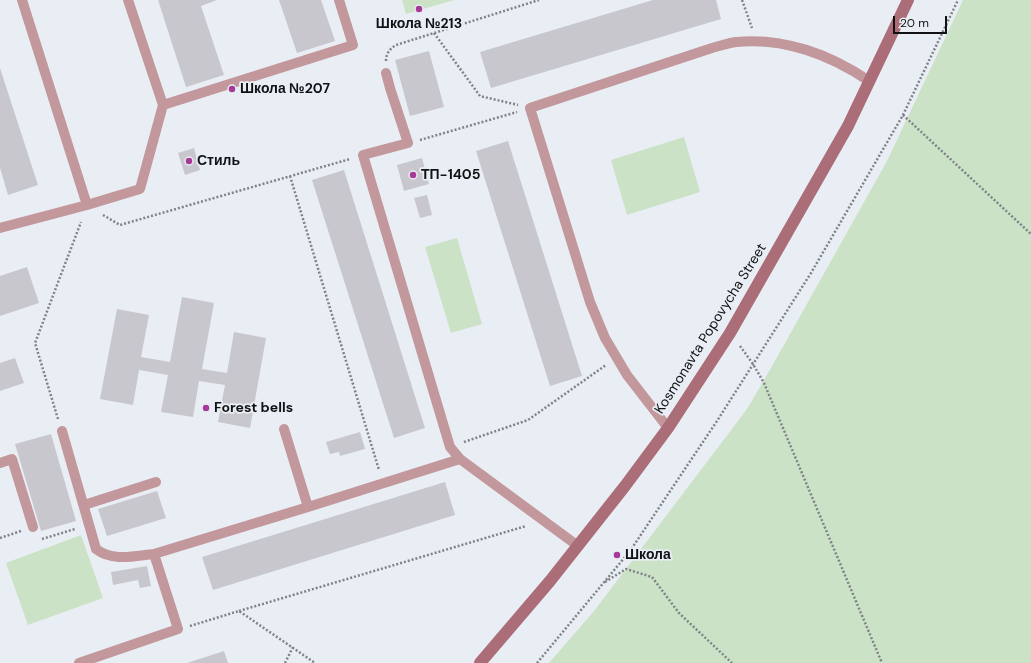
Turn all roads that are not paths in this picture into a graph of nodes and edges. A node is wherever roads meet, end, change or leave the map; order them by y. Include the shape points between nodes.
1 (22, 0) edge
2 (128, 0) edge
3 (339, 0) edge
4 (908, 0) edge
5 (386, 73) road end
6 (869, 81) junction
7 (162, 105) junction
8 (87, 205) junction
9 (0, 228) edge
10 (668, 428) junction
11 (284, 429) dead end
12 (62, 431) road end
13 (460, 459) junction
14 (0, 463) edge
15 (156, 482) dead end
16 (84, 506) junction
17 (308, 507) junction
18 (33, 527) dead end
19 (578, 546) junction
20 (154, 554) junction
21 (79, 663) edge
22 (480, 663) edge

1 - 8 lane
2 - 7 lane
3 - 7 lane via 353,45
4 - 6 street, Kosmonavta Popovycha Street
5 - 13 lane via 408,143 363,155 450,447
6 - 10 street, Kosmonavta Popovycha Street via 848,126 730,332
6 - 10 lane via 850,68 812,51 756,41 734,42 530,108 590,302 605,338 627,375
7 - 8 lane via 140,189
8 - 9 lane
10 - 19 street, Kosmonavta Popovycha Street
11 - 17 lane
12 - 16 lane
13 - 17 lane
13 - 19 lane
14 - 18 lane via 12,459
15 - 16 lane
16 - 20 lane via 96,549 103,554 120,557
17 - 20 lane
19 - 22 street, Kosmonavta Popovycha Street
20 - 21 lane via 178,629

